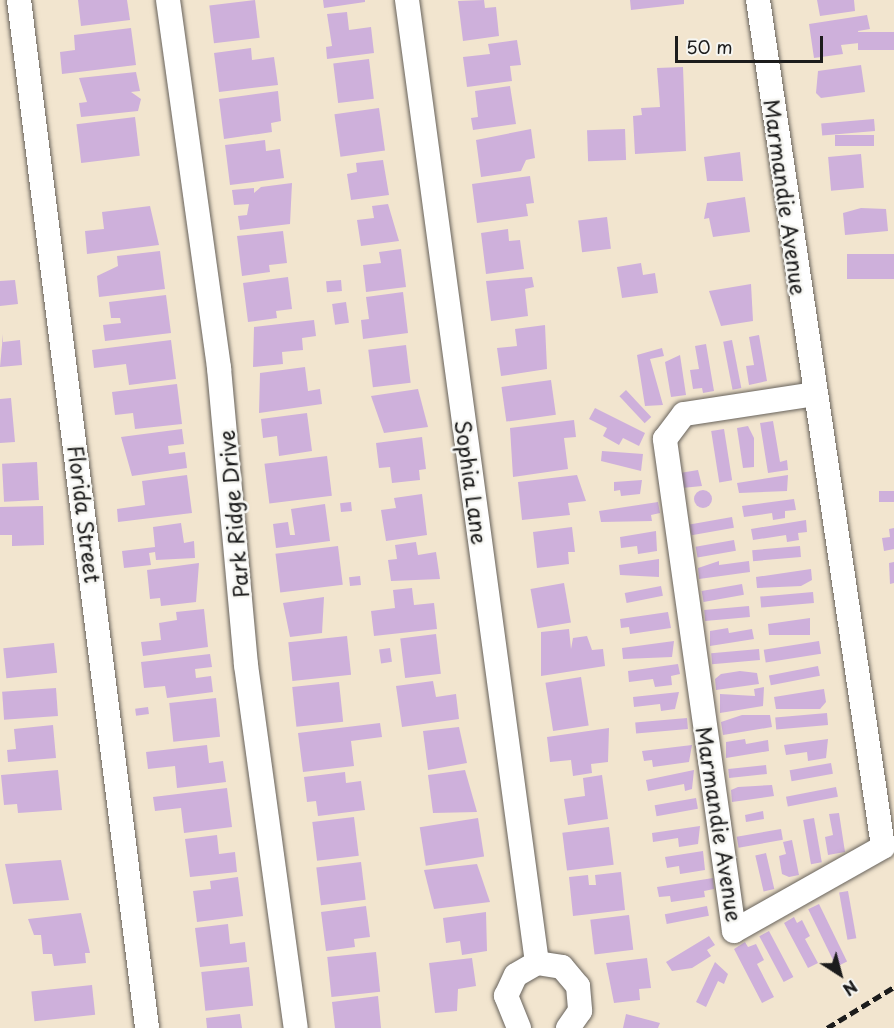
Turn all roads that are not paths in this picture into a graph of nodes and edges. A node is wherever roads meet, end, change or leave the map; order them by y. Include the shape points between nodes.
1 (20, 0) edge
2 (168, 0) edge
3 (407, 0) edge
4 (758, 0) edge
5 (815, 394) junction
6 (537, 963) junction
7 (147, 1028) edge
8 (296, 1028) edge
9 (519, 1028) edge
10 (568, 1028) edge

1 - 7 street, Florida Street
2 - 8 street, Park Ridge Drive via 219,368 246,665
3 - 6 street, Sophia Lane
4 - 5 street, Marmandie Avenue
5 - 5 street, Marmandie Avenue via 883,847 734,931 665,439 684,414
6 - 9 street via 509,984 507,1008
6 - 10 street via 562,967 578,986 579,1011

